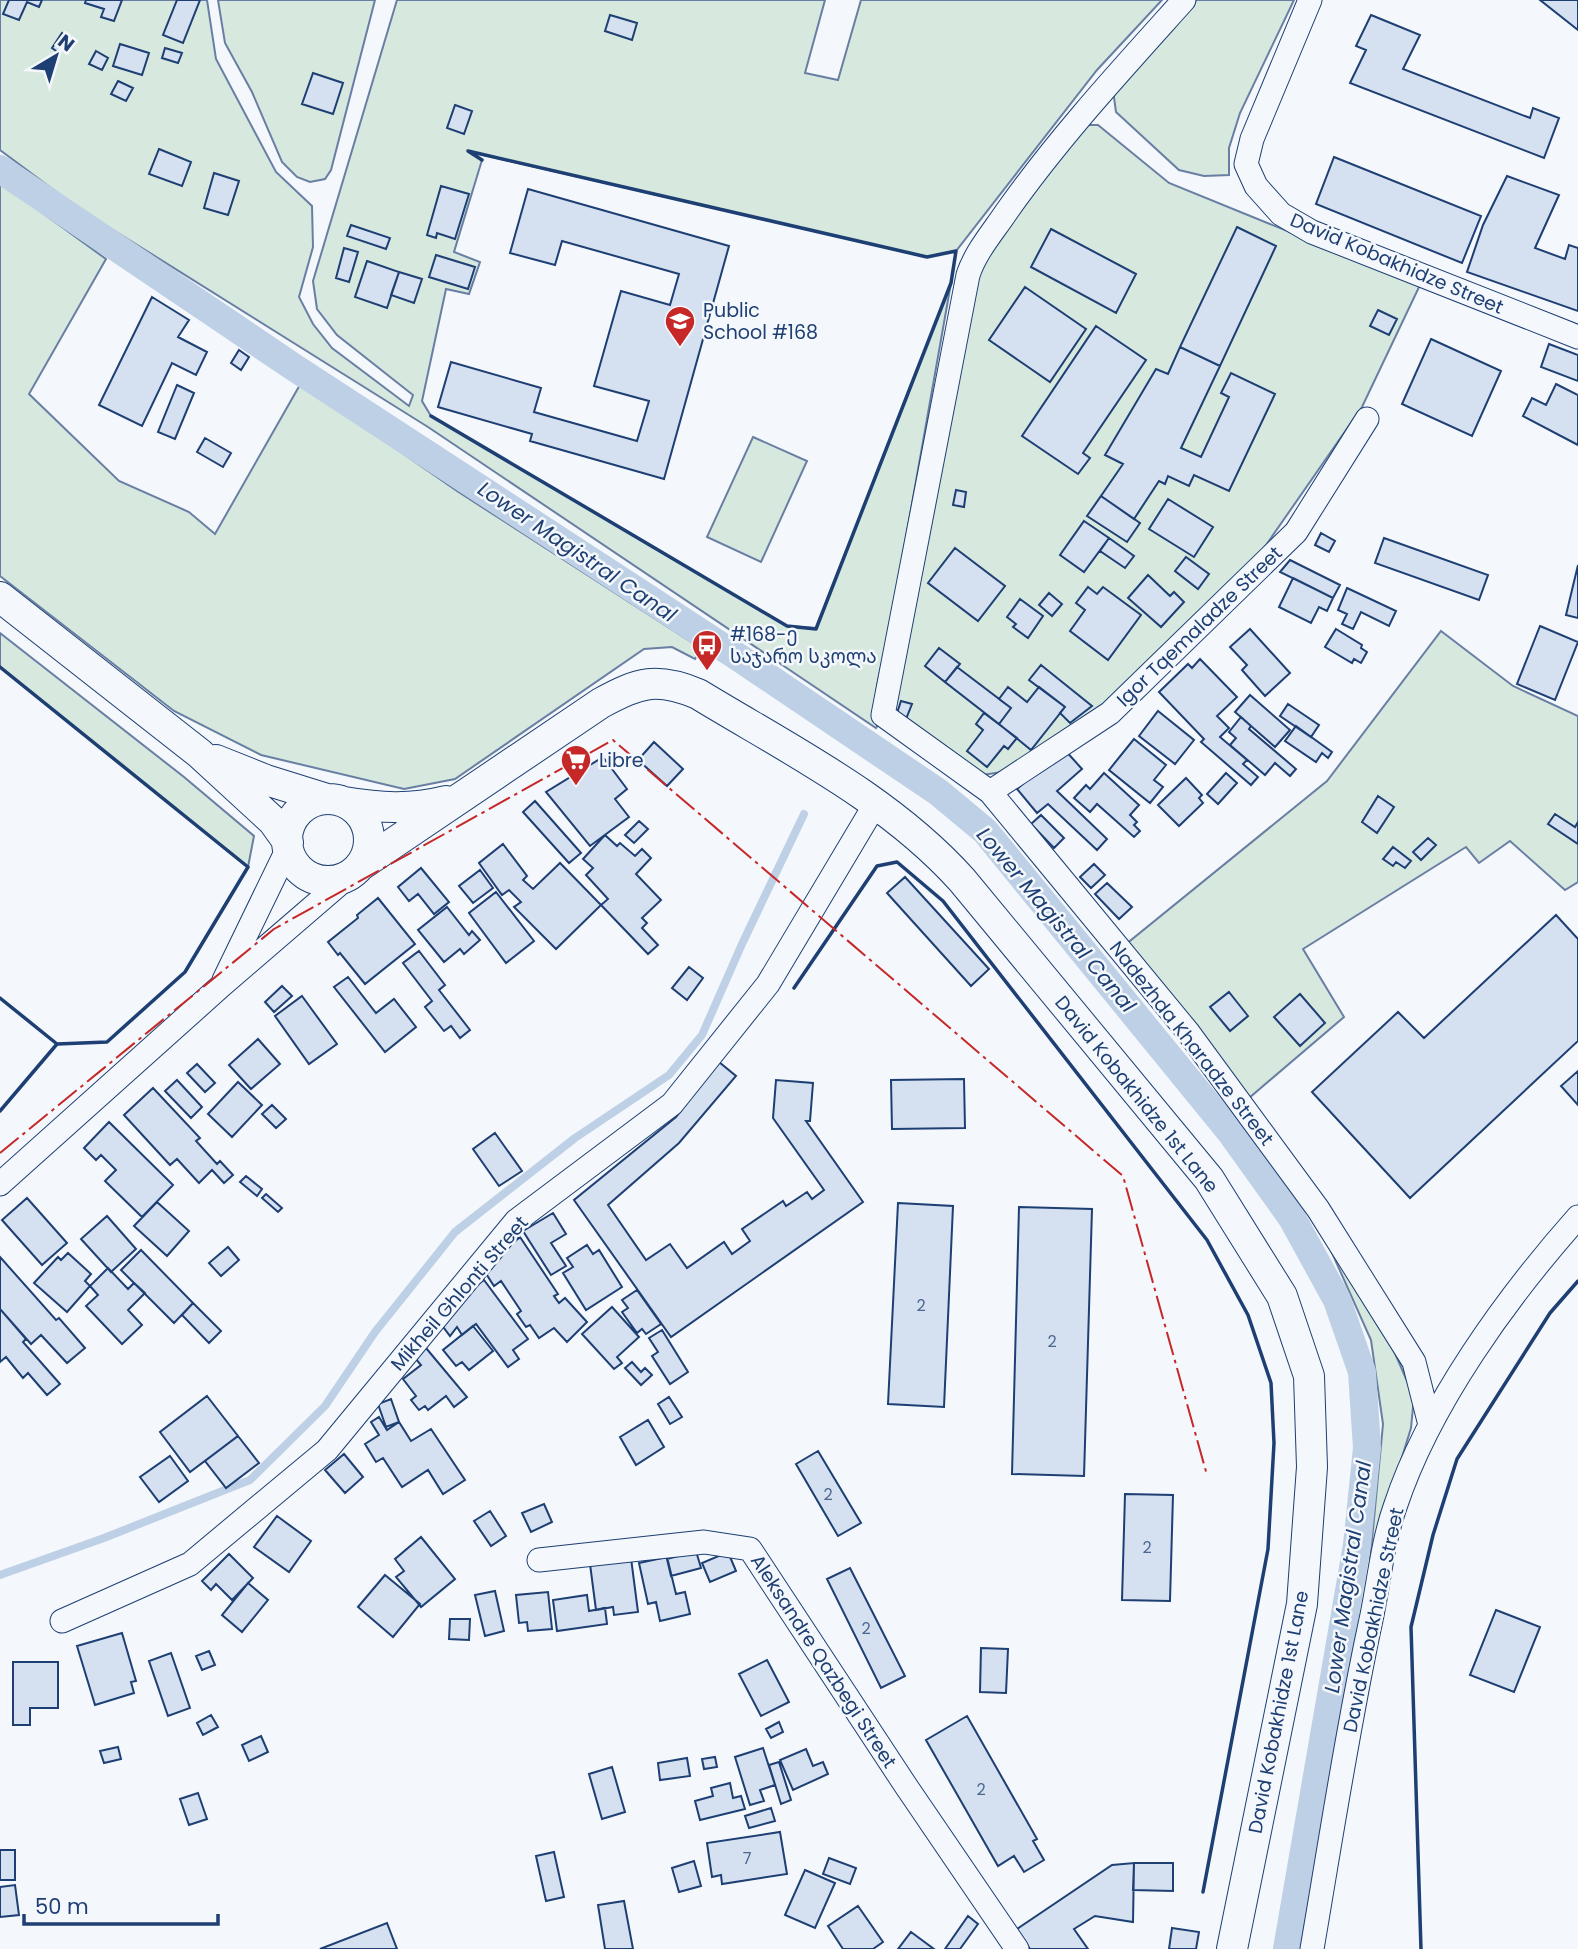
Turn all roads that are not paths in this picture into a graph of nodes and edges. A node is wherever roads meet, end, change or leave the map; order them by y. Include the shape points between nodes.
1 (1184, 0) edge
2 (1310, 0) edge
3 (1578, 337) edge
4 (1367, 419) dead end
5 (0, 597) edge
6 (199, 753) junction
7 (990, 792) junction
8 (462, 795) junction
9 (335, 801) junction
10 (876, 803) junction
11 (288, 845) junction
12 (356, 869) junction
13 (221, 986) junction
14 (0, 1184) edge
15 (1578, 1217) edge
16 (1430, 1425) junction
17 (539, 1560) dead end
18 (62, 1621) dead end
19 (1017, 1949) edge
20 (1233, 1949) edge
21 (1312, 1949) edge

1 - 7 street, Nadezhda Kharadze Street via 1032,178 973,260 968,275 883,715
2 - 3 street, David Kobakhidze Street via 1252,139 1247,164 1256,186 1281,214 1312,232
4 - 7 street, Igor Tqemaladze Street via 1296,532 1110,713
5 - 6 street
6 - 9 street, David Kobakhidze 1st Lane
6 - 11 street via 273,821
7 - 16 street, Nadezhda Kharadze Street via 1188,1032 1318,1209 1414,1362
8 - 9 street, David Kobakhidze 1st Lane via 405,808
8 - 10 street, David Kobakhidze 1st Lane via 601,703 645,683 661,683 698,694
8 - 12 street, David Kobakhidze 1st Lane
9 - 11 street via 306,805 298,812 288,831
9 - 12 street via 363,818 368,830 367,854
10 - 18 street, Mikheil Ghlonti Street via 768,984 672,1104 516,1221 327,1450 190,1564
10 - 20 street, David Kobakhidze 1st Lane via 936,851 962,880 1209,1180 1282,1296 1309,1376 1312,1467 1302,1604
11 - 12 street via 293,860 313,877 339,879
11 - 13 street
12 - 13 street
13 - 14 street
15 - 16 street, David Kobakhidze Street via 1493,1322
16 - 21 street, David Kobakhidze Street via 1395,1507 1361,1666
17 - 19 street, Aleksandre Qazbegi Street via 704,1542 750,1549

